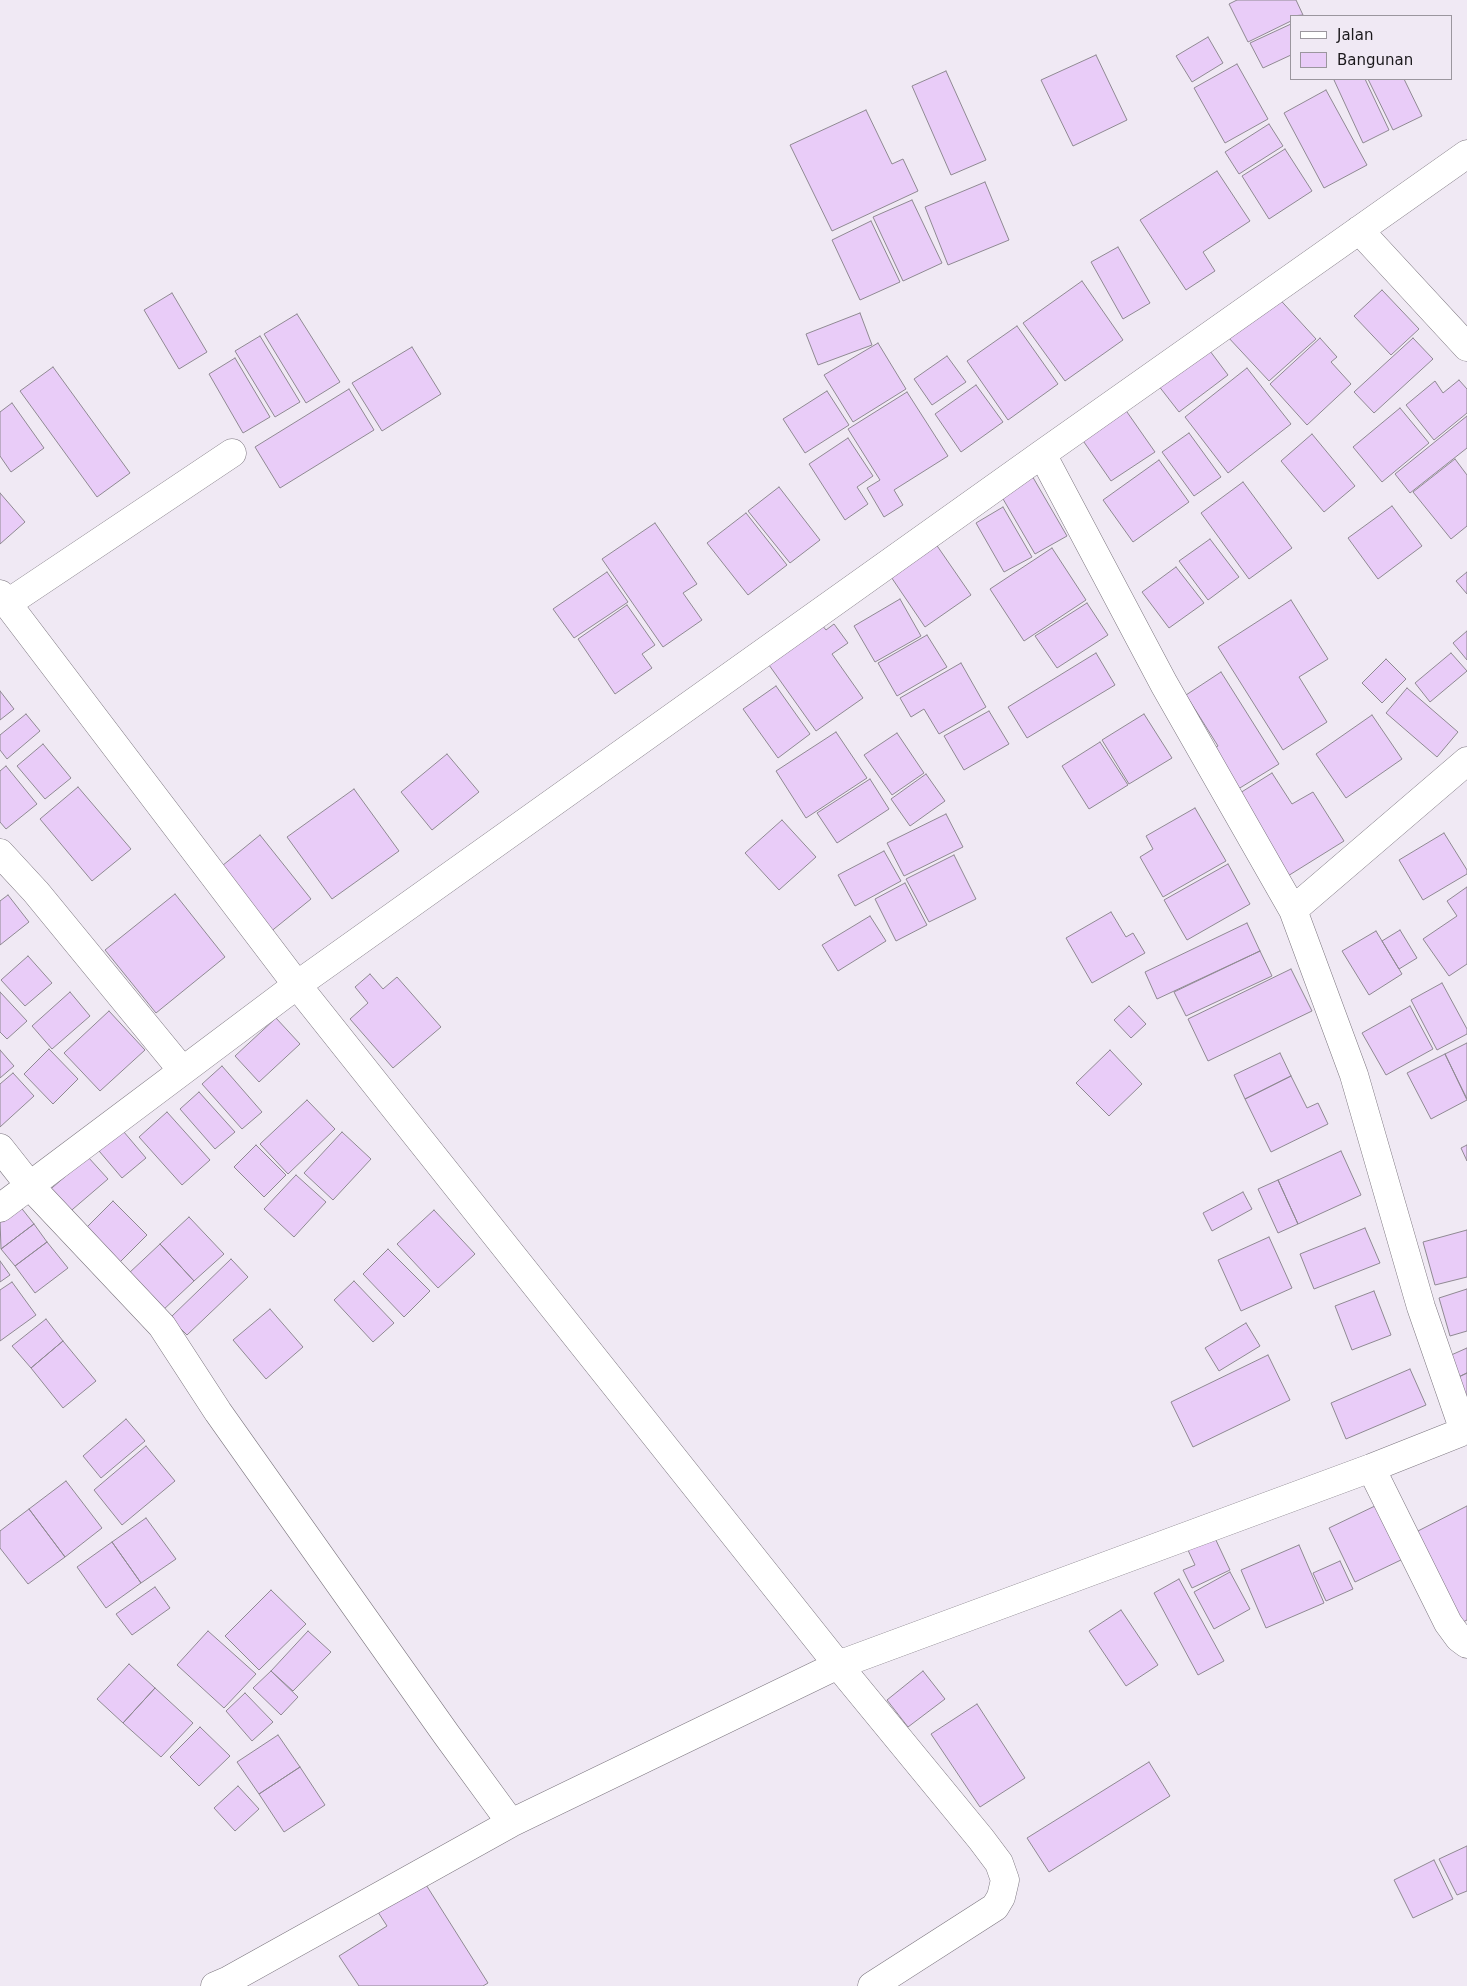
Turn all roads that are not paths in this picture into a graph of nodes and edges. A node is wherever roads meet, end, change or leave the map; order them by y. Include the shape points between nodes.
1 (1467, 154) edge
2 (1360, 230) junction
3 (1467, 347) edge
4 (232, 453) dead end
5 (1042, 454) junction
6 (4, 598) edge
7 (1467, 761) edge
8 (0, 853) edge
9 (1293, 910) junction
10 (297, 985) junction
11 (182, 1070) junction
12 (0, 1148) edge
13 (30, 1186) junction
14 (0, 1208) edge
15 (1466, 1431) edge
16 (1371, 1468) junction
17 (1467, 1644) edge
18 (838, 1666) junction
19 (511, 1823) junction
20 (215, 1986) edge
21 (872, 1986) edge

1 - 2 street
2 - 3 street
2 - 5 street
4 - 6 street
5 - 9 street via 1164,684
5 - 10 street
6 - 10 street
7 - 9 street
8 - 11 street via 36,892
9 - 15 street via 1354,1075 1421,1306
10 - 11 street
10 - 18 street
11 - 13 street
12 - 13 street
13 - 14 street
13 - 19 street via 162,1326 218,1412
15 - 16 street
16 - 17 street via 1448,1623
16 - 18 street
18 - 19 street
18 - 21 street via 981,1839 999,1863 1005,1880 995,1907
19 - 20 street

